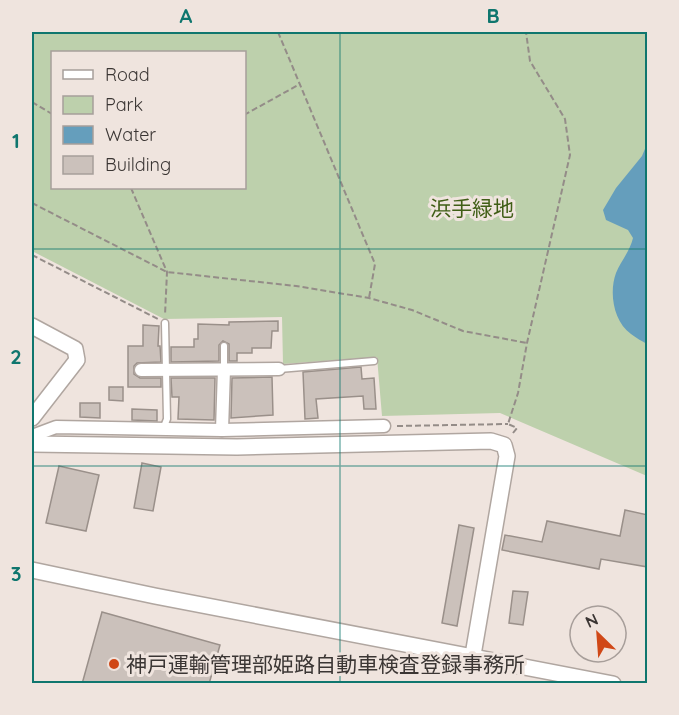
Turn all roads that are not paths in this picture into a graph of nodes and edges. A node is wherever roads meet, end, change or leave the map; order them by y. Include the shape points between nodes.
1 (165, 323) road end
2 (32, 326) edge
3 (224, 346) dead end
4 (374, 361) dead end
5 (224, 369) junction
6 (279, 369) joint
7 (141, 370) dead end
8 (165, 370) junction
9 (32, 418) edge
10 (384, 426) road end
11 (163, 430) junction
12 (222, 430) junction
13 (32, 436) edge
14 (32, 444) edge
15 (32, 570) edge
16 (473, 655) junction
17 (588, 681) edge
18 (613, 684) edge

1 - 8 lane
2 - 9 street via 75,349 77,360
3 - 5 lane
4 - 6 lane
5 - 6 street
5 - 8 street
5 - 12 street
7 - 8 street
8 - 11 lane via 167,419
10 - 12 street
11 - 12 street
11 - 13 street via 56,427
14 - 16 street via 237,447 491,441 504,445 507,456
15 - 16 street
16 - 17 street
17 - 18 street

